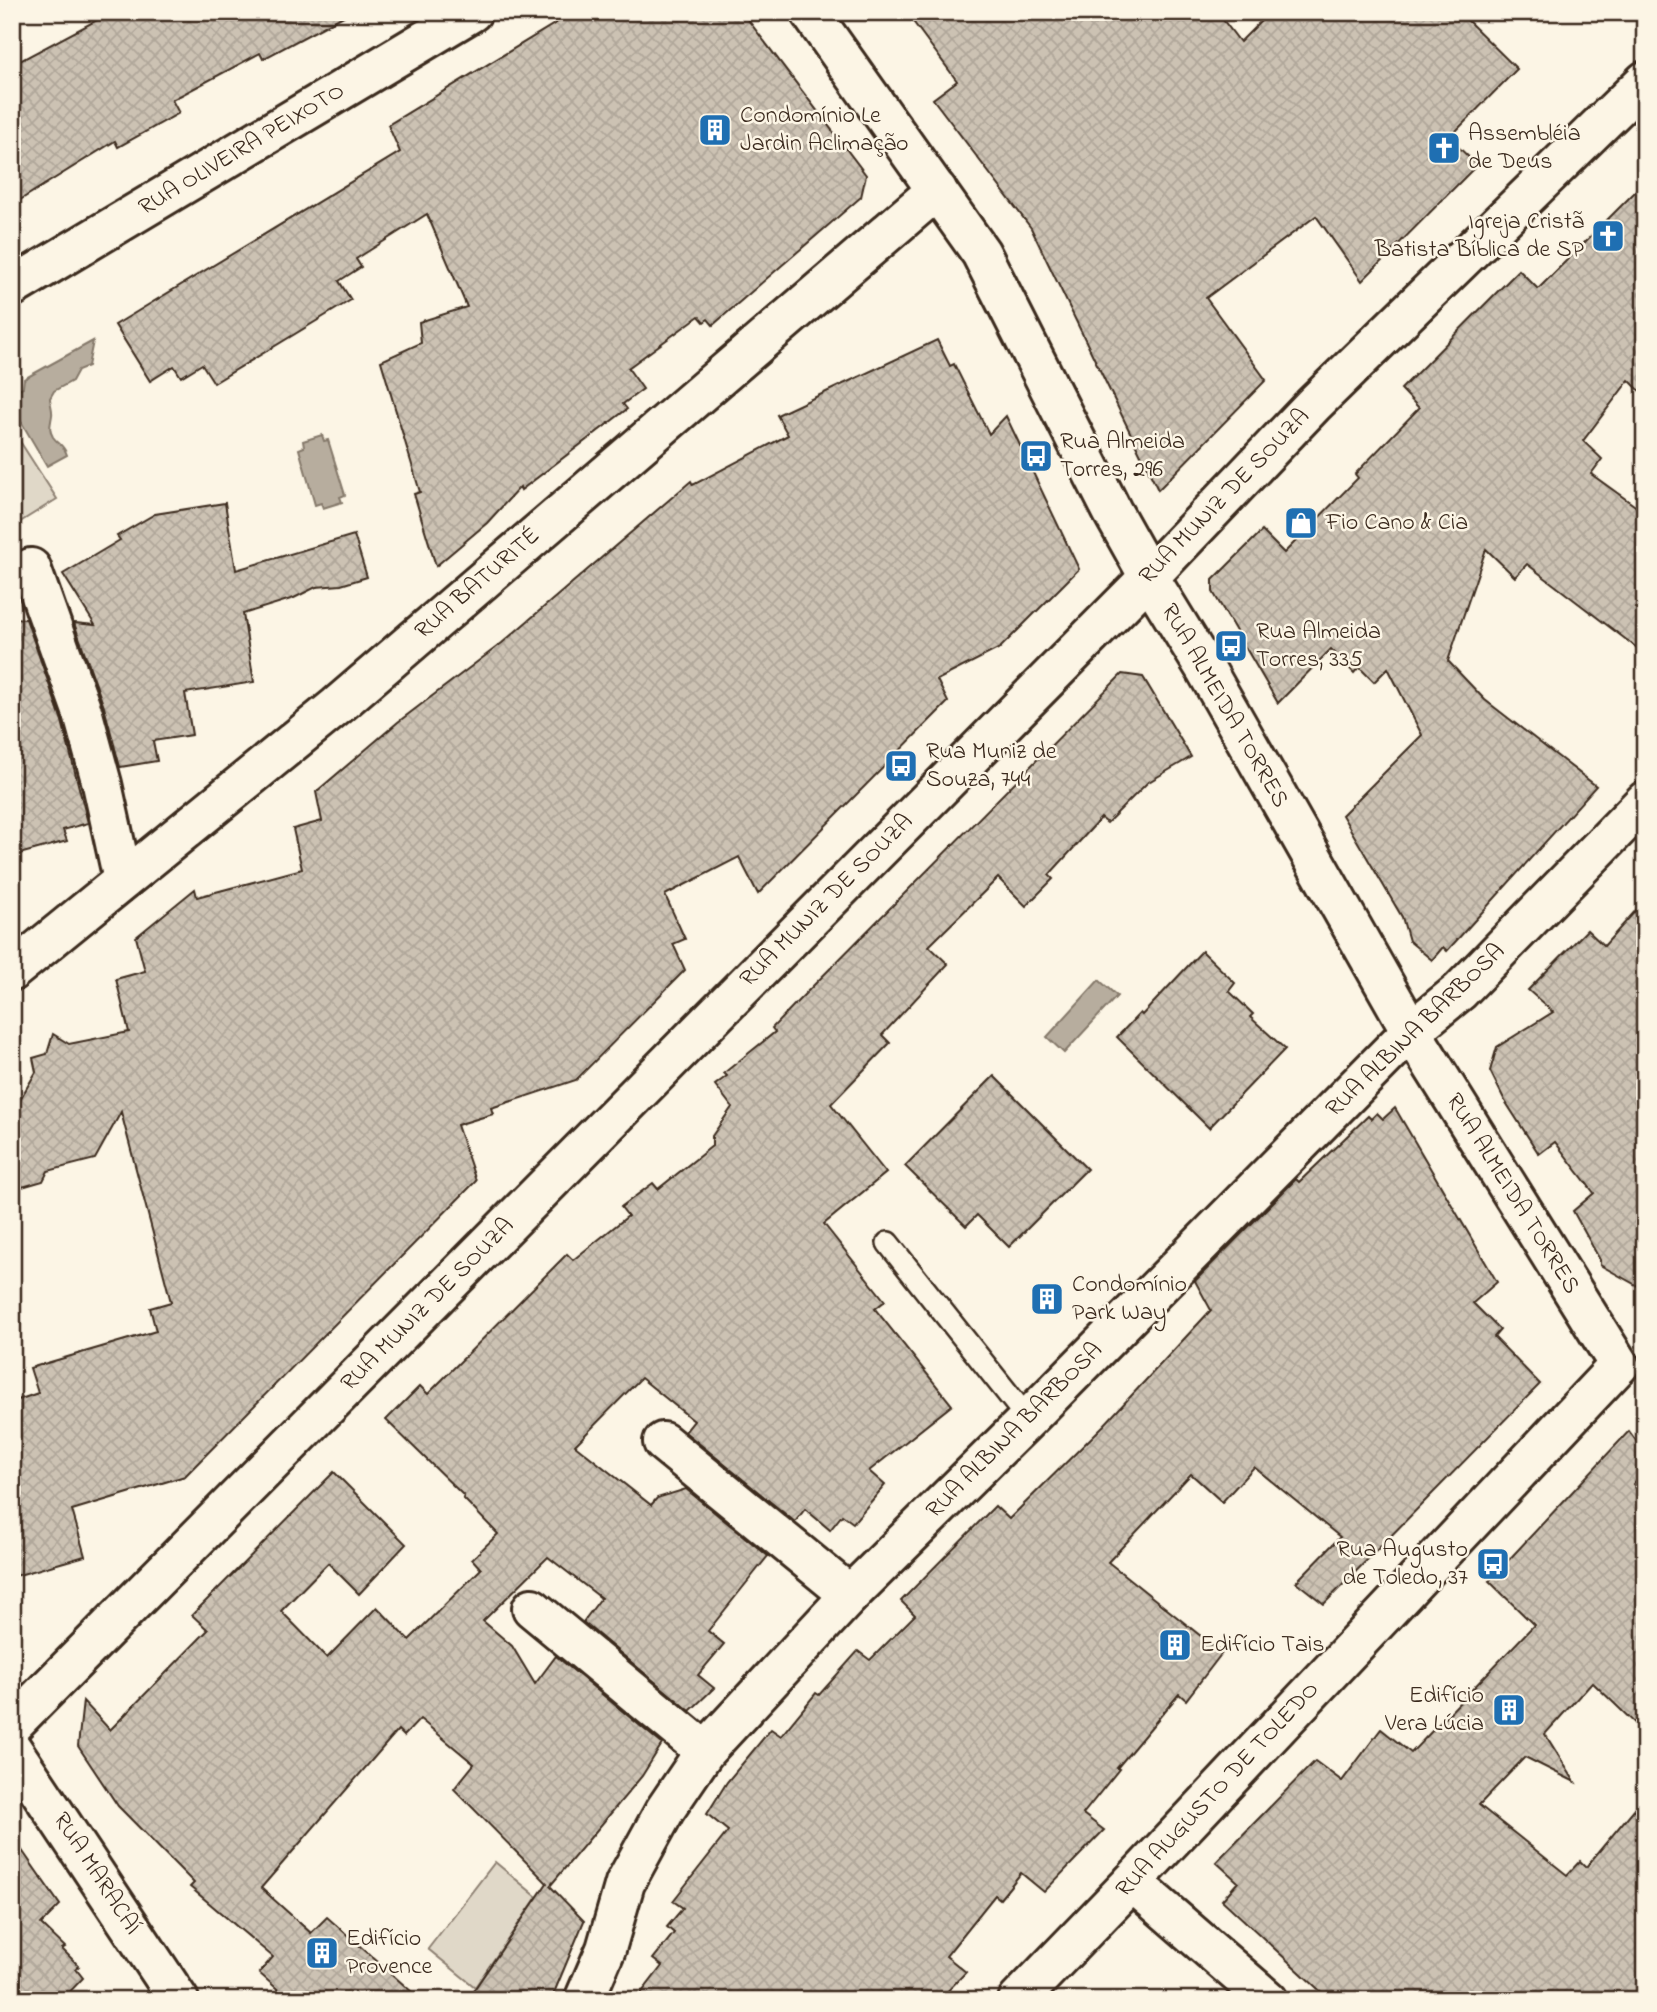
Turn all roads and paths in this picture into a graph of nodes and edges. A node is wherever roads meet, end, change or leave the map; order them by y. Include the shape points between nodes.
1 (472, 12) edge
2 (810, 12) edge
3 (1645, 81) edge
4 (937, 190) junction
5 (12, 287) edge
6 (31, 568) dead end
7 (1149, 578) junction
8 (1645, 801) edge
9 (123, 880) junction
10 (12, 971) edge
11 (1411, 1031) junction
12 (888, 1243) dead end
13 (1632, 1369) edge
14 (1028, 1419) junction
15 (663, 1443) dead end
16 (850, 1595) junction
17 (532, 1608) dead end
18 (12, 1724) edge
19 (12, 1749) edge
20 (705, 1751) junction
21 (1132, 1882) junction
22 (178, 2000) edge
23 (584, 2000) edge
24 (1018, 2000) edge
25 (1268, 2000) edge

1 - 5 street, RUA OLIVEIRA PEIXOTO
2 - 4 street, RUA ALMEIDA TORRES
3 - 7 street, RUA MUNIZ DE SOUZA via 1314,404
4 - 7 street, RUA ALMEIDA TORRES via 981,253
4 - 9 street, RUA BATURITÉ via 337,706
6 - 9 street via 83,714
7 - 11 street, RUA ALMEIDA TORRES
7 - 18 street, RUA MUNIZ DE SOUZA
8 - 11 street, RUA ALBINA BARBOSA via 1460,990
9 - 10 street, RUA BATURITÉ
11 - 13 street, RUA ALMEIDA TORRES
11 - 14 street, RUA ALBINA BARBOSA
12 - 14 lane
13 - 21 street, RUA AUGUSTO DE TOLEDO
14 - 16 street, RUA ALBINA BARBOSA
15 - 16 street
16 - 20 street, RUA ALBINA BARBOSA
17 - 20 street
19 - 22 street, RUA MARACAÍ
20 - 23 street, RUA ALBINA BARBOSA via 665,1810 625,1883 606,1949
21 - 24 street, RUA AUGUSTO DE TOLEDO
21 - 25 street

